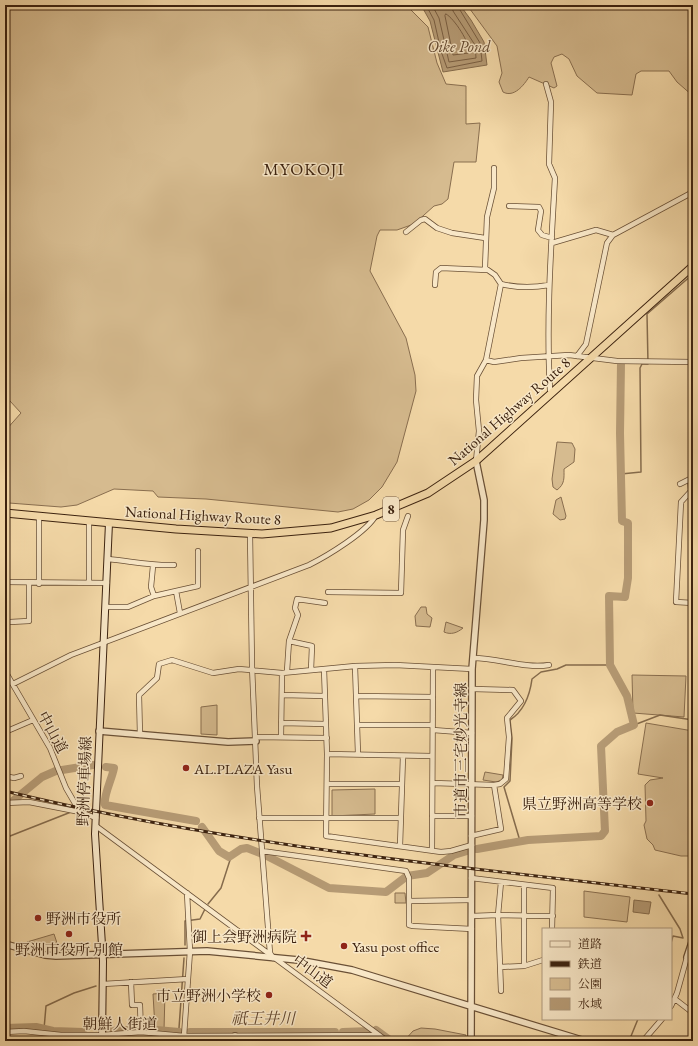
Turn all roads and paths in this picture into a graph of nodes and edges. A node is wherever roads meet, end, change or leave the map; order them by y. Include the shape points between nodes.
1 (546, 84) dead end
2 (494, 168) dead end
3 (693, 192) edge
4 (509, 206) dead end
5 (406, 232) dead end
6 (613, 235) junction
7 (485, 238) junction
8 (552, 241) junction
9 (693, 266) edge
10 (487, 270) junction
11 (500, 284) junction
12 (435, 285) dead end
13 (549, 285) junction
14 (577, 356) junction
15 (548, 357) junction
16 (590, 358) junction
17 (486, 360) junction
18 (693, 362) edge
19 (552, 392) junction
20 (476, 461) junction
21 (692, 479) edge
22 (680, 484) dead end
23 (5, 513) edge
24 (39, 516) junction
25 (376, 516) junction
26 (408, 516) dead end
27 (89, 521) junction
28 (109, 523) junction
29 (250, 534) junction
30 (198, 551) dead end
31 (108, 559) junction
32 (153, 566) junction
33 (174, 566) dead end
34 (5, 582) edge
35 (89, 583) junction
36 (107, 583) junction
37 (29, 584) junction
38 (39, 584) junction
39 (250, 588) junction
40 (176, 591) junction
41 (328, 592) dead end
42 (154, 596) junction
43 (325, 603) dead end
44 (693, 603) edge
45 (106, 607) junction
46 (180, 613) junction
47 (10, 622) dead end
48 (289, 641) junction
49 (105, 642) junction
50 (473, 658) junction
51 (550, 665) dead end
52 (355, 666) junction
53 (433, 667) junction
54 (324, 669) junction
55 (472, 669) junction
56 (252, 670) junction
57 (311, 670) junction
58 (5, 671) edge
59 (284, 672) junction
60 (13, 684) junction
61 (473, 689) junction
62 (282, 695) junction
63 (324, 696) junction
64 (357, 696) junction
65 (433, 697) junction
66 (33, 720) junction
67 (282, 723) junction
68 (326, 724) junction
69 (358, 724) junction
70 (432, 728) junction
71 (99, 731) junction
72 (5, 732) edge
73 (472, 733) junction
74 (140, 735) junction
75 (281, 738) junction
76 (327, 738) junction
77 (256, 739) junction
78 (327, 754) junction
79 (358, 754) junction
80 (403, 756) junction
81 (432, 756) junction
82 (5, 776) edge
83 (21, 776) dead end
84 (433, 783) junction
85 (327, 784) junction
86 (401, 784) junction
87 (472, 784) junction
88 (494, 785) junction
89 (5, 803) edge
90 (80, 812) junction
91 (432, 816) junction
92 (472, 816) junction
93 (326, 817) junction
94 (96, 818) junction
95 (259, 818) junction
96 (400, 818) junction
97 (96, 826) junction
98 (472, 836) junction
99 (472, 845) junction
100 (400, 846) junction
101 (432, 850) junction
102 (262, 851) junction
103 (472, 878) junction
104 (501, 882) junction
105 (524, 885) junction
106 (187, 892) junction
107 (472, 900) junction
108 (409, 901) junction
109 (498, 914) junction
110 (472, 916) junction
111 (524, 916) junction
112 (553, 916) junction
113 (552, 928) edge
114 (472, 929) junction
115 (693, 939) edge
116 (5, 944) edge
117 (190, 951) junction
118 (102, 955) junction
119 (689, 955) edge
120 (273, 958) junction
121 (542, 960) edge
122 (524, 966) junction
123 (500, 967) junction
124 (184, 979) junction
125 (131, 982) junction
126 (103, 984) junction
127 (501, 991) dead end
128 (675, 999) junction
129 (672, 1004) edge
130 (472, 1007) junction
131 (693, 1013) edge
132 (661, 1020) edge
133 (141, 1030) junction
134 (5, 1032) edge
135 (378, 1035) junction
136 (102, 1038) edge
137 (235, 1038) edge
138 (301, 1038) edge
139 (184, 1039) edge
140 (387, 1041) edge
141 (471, 1041) edge
142 (514, 1041) edge
143 (522, 1041) edge
144 (585, 1041) edge
145 (643, 1041) edge

1 - 8 street via 551,102 549,164 555,178
2 - 7 street via 494,188
3 - 6 street
4 - 8 street via 539,207 541,211 538,230
5 - 7 street via 426,219 437,228 452,233
6 - 8 street via 596,230
6 - 14 street via 607,242 602,258 586,344
7 - 10 street via 484,264
8 - 13 street
9 - 16 highway, National Highway Route 8 / 8
10 - 11 street via 495,275
10 - 12 street via 441,268 436,272
11 - 13 street via 518,288
11 - 17 street
13 - 15 street
14 - 15 street
14 - 16 street
15 - 17 street via 494,362
15 - 19 street
16 - 18 street
16 - 19 highway, National Highway Route 8 / 8
17 - 20 street via 477,376 479,431
19 - 20 highway, National Highway Route 8 / 8
20 - 25 highway, National Highway Route 8 / 8 via 428,493
20 - 50 street, 市道市三宅妙光寺線 via 484,500 484,520
21 - 22 street
21 - 44 street via 691,491 681,502 676,602
23 - 24 highway, National Highway Route 8 / 8
24 - 27 highway, National Highway Route 8 / 8
24 - 38 street
25 - 29 highway, National Highway Route 8 / 8 via 314,531
25 - 39 street via 372,523 320,560
26 - 41 street via 403,530 401,592
27 - 28 highway, National Highway Route 8 / 8
27 - 35 street
28 - 29 highway, National Highway Route 8 / 8
28 - 31 main road, 野洲停車場線
29 - 39 street
30 - 40 street via 198,586
31 - 32 street
31 - 36 main road, 野洲停車場線
32 - 33 street
32 - 42 street via 151,587
34 - 37 street
35 - 36 street
35 - 38 street
36 - 45 main road, 野洲停車場線
37 - 38 street
37 - 47 street via 29,621
39 - 46 street
39 - 56 street
40 - 42 street
40 - 46 street
42 - 45 street via 128,607
43 - 48 street via 297,599 295,608 298,615
45 - 49 main road, 野洲停車場線
46 - 49 street
48 - 57 street via 312,646
48 - 59 street
49 - 60 street via 71,655
49 - 71 main road, 野洲停車場線
50 - 51 street via 488,658 532,666
50 - 55 street, 市道市三宅妙光寺線
52 - 53 street
52 - 54 street
52 - 64 street
53 - 55 street
53 - 65 street
54 - 57 street
54 - 63 street
55 - 61 street, 市道市三宅妙光寺線
56 - 59 street
56 - 74 street via 212,673 172,660 159,664 157,678 139,695
56 - 77 street
57 - 59 street
58 - 60 street, 中山道
59 - 62 street
60 - 66 street, 中山道
61 - 73 street, 市道市三宅妙光寺線
61 - 88 street via 513,690 521,701 507,718 509,736 506,779
62 - 63 street
62 - 67 street
63 - 68 street
64 - 65 street
64 - 69 street
65 - 70 street
66 - 72 street
66 - 90 street, 中山道 via 50,748 66,788
67 - 68 street
67 - 75 street
68 - 76 street
69 - 70 street
69 - 79 street
70 - 73 street
70 - 81 street
71 - 74 street
71 - 94 main road, 野洲停車場線
73 - 87 street, 市道市三宅妙光寺線
74 - 77 street via 228,742
75 - 76 street
75 - 77 street
76 - 78 street
77 - 95 street
78 - 79 street
78 - 85 street
79 - 80 street
80 - 81 street
80 - 86 street
81 - 84 street
82 - 83 street
84 - 87 street
84 - 91 street
85 - 86 street
85 - 93 street
86 - 96 street
87 - 88 street
87 - 92 street, 市道市三宅妙光寺線
88 - 98 street via 501,829
89 - 90 street via 29,802
90 - 94 street
91 - 92 street
91 - 101 street
92 - 98 street, 市道市三宅妙光寺線
93 - 95 street
93 - 96 street
93 - 100 street via 326,836
94 - 97 main road, 野洲停車場線
95 - 102 street
96 - 100 street
97 - 106 street, 中山道
97 - 118 main road, 野洲停車場線
98 - 99 street, 市道市三宅妙光寺線
99 - 101 street via 451,851
99 - 103 street, 市道市三宅妙光寺線
100 - 101 street
102 - 108 street via 406,871
102 - 120 street via 270,953
103 - 104 street
103 - 107 street, 市道市三宅妙光寺線
104 - 105 street
104 - 109 street
105 - 111 street
105 - 112 street via 553,888
106 - 117 street
106 - 120 street, 中山道
107 - 108 street
107 - 110 street, 市道市三宅妙光寺線
108 - 114 street via 409,925
109 - 110 street
109 - 111 street
109 - 123 street
110 - 114 street, 市道市三宅妙光寺線
111 - 112 street
111 - 122 street
112 - 113 street
114 - 130 street, 市道市三宅妙光寺線
115 - 119 street
116 - 118 street via 45,955
117 - 118 street
117 - 120 street
117 - 124 street
118 - 126 main road, 野洲停車場線
119 - 128 street
120 - 130 street via 352,970
120 - 135 street, 中山道
121 - 122 street
122 - 123 street
123 - 127 street
124 - 125 street
124 - 139 street
125 - 126 street
125 - 133 street via 132,1005 140,1005
126 - 136 main road, 野洲停車場線
128 - 129 street
128 - 131 street
130 - 141 street, 市道市三宅妙光寺線
130 - 144 street
132 - 145 street
133 - 136 street, 朝鮮人街道
133 - 139 street, 朝鮮人街道
134 - 136 street, 朝鮮人街道 via 24,1031
135 - 138 street, 朝鮮人街道
135 - 140 street, 中山道
137 - 138 street, 朝鮮人街道
137 - 139 street, 朝鮮人街道
142 - 143 street

